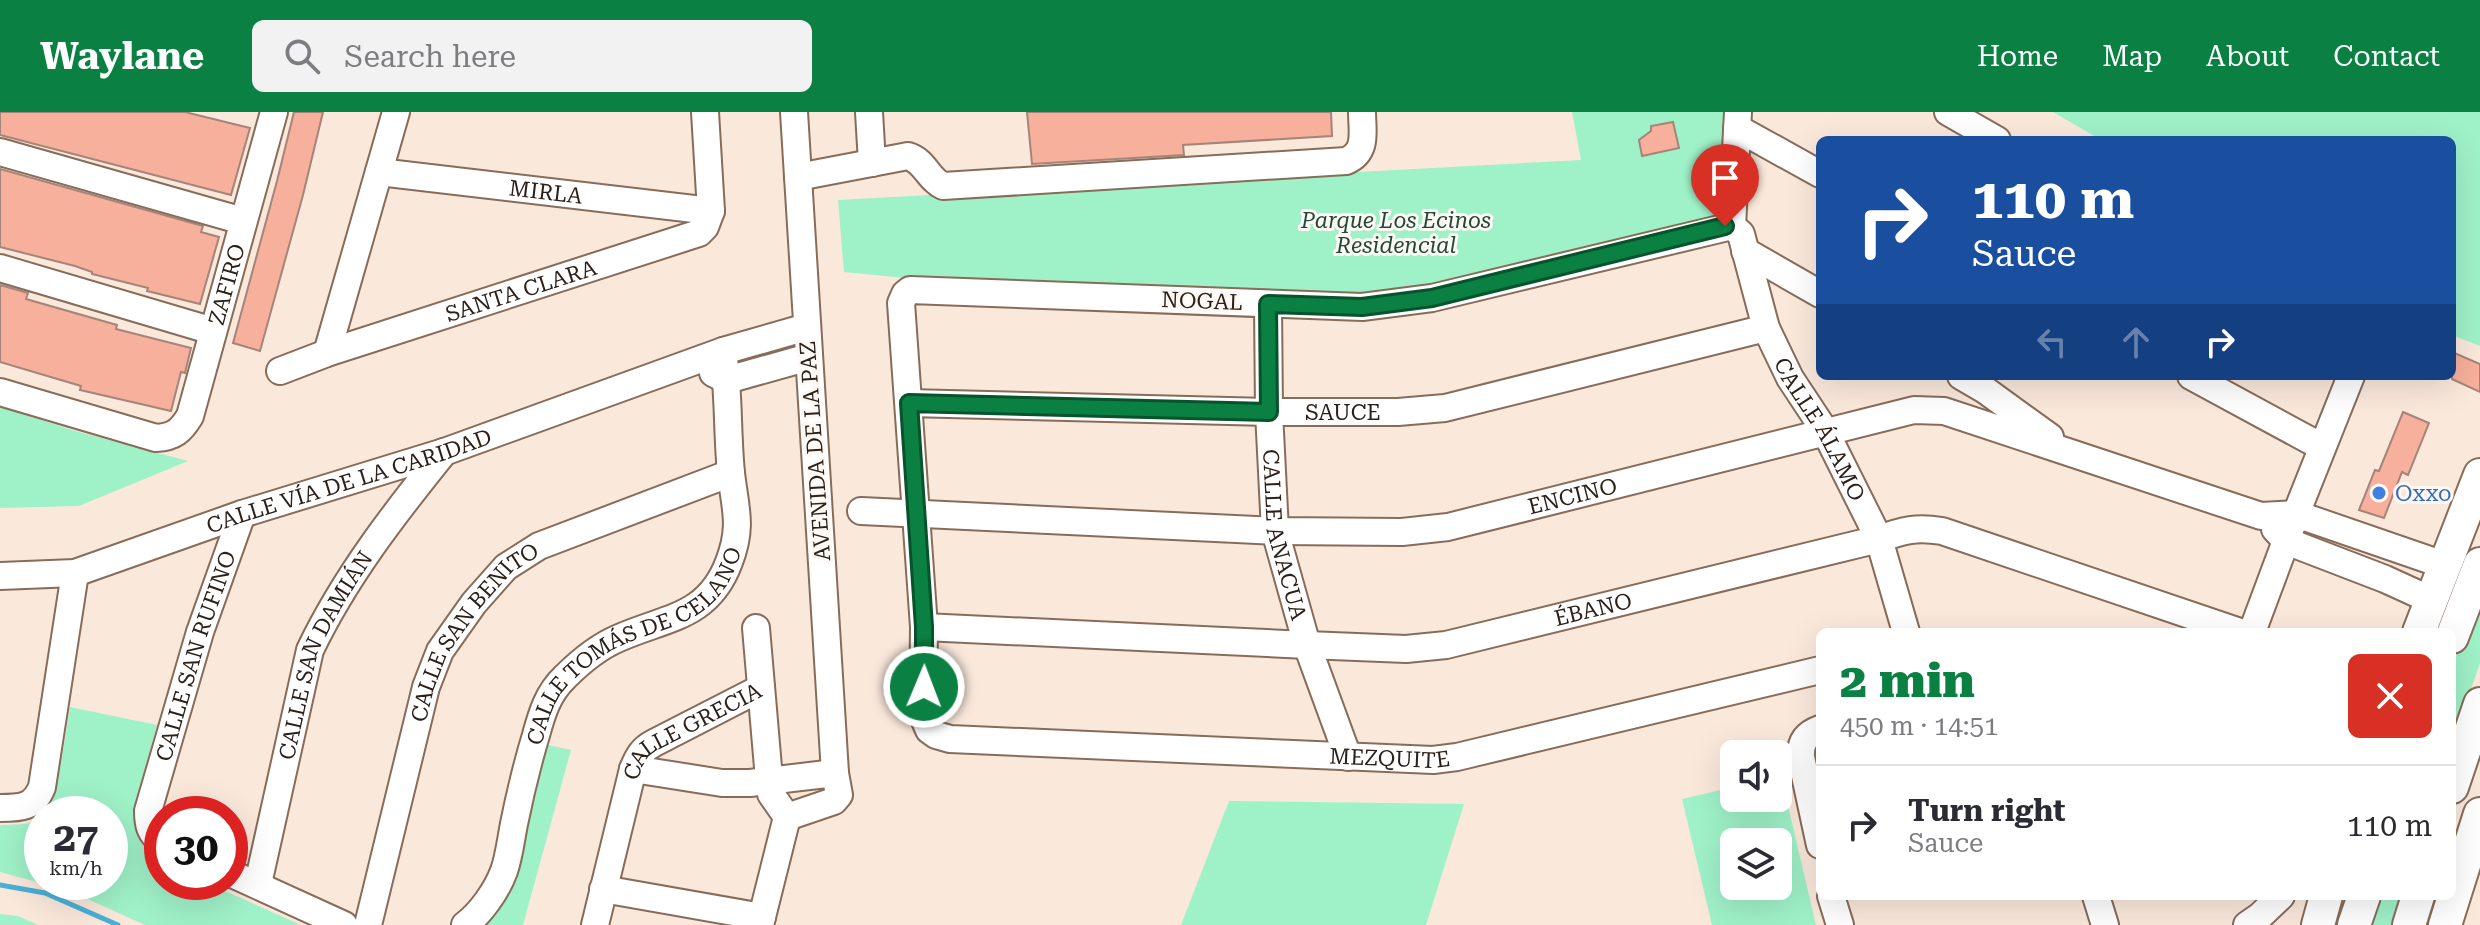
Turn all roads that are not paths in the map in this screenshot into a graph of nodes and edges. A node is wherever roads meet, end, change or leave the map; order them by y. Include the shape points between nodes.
1 (396, 112) edge
2 (705, 112) edge
3 (794, 112) edge
4 (869, 112) edge
5 (1362, 112) edge
6 (1948, 112) edge
7 (271, 113) edge
8 (1738, 120) edge
9 (1990, 136) edge
10 (0, 152) edge
11 (872, 163) junction
12 (1816, 171) edge
13 (379, 172) junction
14 (798, 177) junction
15 (710, 216) junction
16 (243, 221) junction
17 (1732, 226) junction
18 (1745, 251) junction
19 (0, 268) edge
20 (1816, 292) edge
21 (1268, 304) junction
22 (807, 327) junction
23 (1766, 328) junction
24 (213, 331) junction
25 (723, 351) junction
26 (327, 353) junction
27 (809, 357) junction
28 (691, 363) junction
29 (280, 371) dead end
30 (727, 380) junction
31 (1968, 380) edge
32 (2198, 380) edge
33 (2349, 380) edge
34 (0, 392) edge
35 (909, 403) junction
36 (1269, 412) junction
37 (1825, 431) junction
38 (2322, 447) junction
39 (2068, 451) junction
40 (444, 452) junction
41 (731, 473) junction
42 (2480, 475) edge
43 (861, 511) dead end
44 (242, 514) junction
45 (916, 514) junction
46 (2296, 514) junction
47 (2261, 516) junction
48 (1275, 531) junction
49 (1879, 539) junction
50 (2286, 541) junction
51 (2397, 550) junction
52 (2480, 564) edge
53 (2444, 565) junction
54 (75, 573) junction
55 (0, 576) edge
56 (2385, 579) junction
57 (2431, 600) junction
58 (924, 627) junction
59 (756, 628) dead end
60 (1905, 628) edge
61 (2228, 628) edge
62 (2253, 628) edge
63 (2420, 628) edge
64 (2455, 628) edge
65 (1307, 645) junction
66 (1816, 671) edge
67 (761, 688) junction
68 (2480, 704) edge
69 (1816, 730) edge
70 (1348, 757) junction
71 (633, 769) junction
72 (2456, 775) edge
73 (769, 779) junction
74 (837, 782) junction
75 (152, 796) edge
76 (0, 808) edge
77 (2480, 814) edge
78 (787, 817) junction
79 (1816, 825) edge
80 (2456, 874) edge
81 (248, 880) edge
82 (258, 884) junction
83 (603, 889) junction
84 (1832, 900) edge
85 (2097, 900) edge
86 (2277, 900) edge
87 (2325, 900) edge
88 (2363, 900) edge
89 (2417, 900) edge
90 (761, 921) edge
91 (344, 925) edge
92 (368, 925) edge
93 (465, 925) edge
94 (595, 925) edge
95 (1840, 925) edge
96 (2105, 925) edge
97 (2247, 925) edge
98 (2318, 925) edge
99 (2354, 925) edge
100 (2409, 925) edge

1 - 13 street
2 - 15 street
3 - 14 street, AVENIDA DE LA PAZ
4 - 11 street
5 - 11 street via 1362,147 1346,161 943,186 914,157
6 - 9 street
7 - 16 street, ZAFIRO
8 - 12 street
8 - 17 street
10 - 16 street
11 - 14 street
13 - 15 street, MIRLA
13 - 26 street
14 - 22 street, AVENIDA DE LA PAZ
15 - 26 street, SANTA CLARA via 699,233
16 - 24 street, ZAFIRO
17 - 18 street, CALLE ÁLAMO via 1741,234
17 - 21 street, NOGAL via 1432,298 1362,307
18 - 20 street
18 - 23 street, CALLE ÁLAMO
19 - 24 street
21 - 35 street, NOGAL via 916,289 901,303
21 - 36 street, CALLE ANACUA
22 - 25 street, CALLE VÍA DE LA CARIDAD
22 - 27 street, AVENIDA DE LA PAZ
23 - 36 street, SAUCE via 1445,408
23 - 37 street, CALLE ÁLAMO via 1790,378
24 - 34 street, ZAFIRO via 190,416 170,437 156,438
25 - 28 street, CALLE VÍA DE LA CARIDAD
25 - 30 street, CALLE TOMÁS DE CELANO
26 - 29 street, SANTA CLARA
27 - 30 street
27 - 74 street, AVENIDA DE LA PAZ
28 - 30 street
28 - 40 street, CALLE VÍA DE LA CARIDAD
30 - 41 street, CALLE TOMÁS DE CELANO
31 - 39 street
32 - 38 street
33 - 38 street
35 - 36 street, SAUCE
35 - 45 street
36 - 48 street, CALLE ANACUA
37 - 39 street, ENCINO via 1930,409
37 - 48 street, ENCINO via 1448,527
37 - 49 street, CALLE ÁLAMO
38 - 46 street
39 - 47 street, ENCINO
40 - 44 street, CALLE VÍA DE LA CARIDAD
40 - 82 street, CALLE SAN DAMIÁN via 354,570 310,650
41 - 92 street, CALLE SAN BENITO via 539,546 506,567 474,603 440,651 426,687
41 - 93 street, CALLE TOMÁS DE CELANO via 737,530 719,583 692,610 594,653 552,692 534,743 504,872
42 - 53 main road
43 - 45 street, ENCINO
44 - 54 street, CALLE VÍA DE LA CARIDAD
44 - 75 street, CALLE SAN RUFINO via 200,632
45 - 48 street, ENCINO
45 - 58 street
46 - 47 street, ENCINO
46 - 50 street
46 - 51 street, ENCINO
47 - 50 street, ENCINO
48 - 65 street, CALLE ANACUA
49 - 60 street, CALLE ÁLAMO
49 - 61 street, ÉBANO via 1907,529 1942,531
49 - 65 street, ÉBANO via 1446,645
50 - 56 street, ENCINO
50 - 62 street
51 - 53 street, ENCINO
51 - 56 street
52 - 64 main road
53 - 57 main road
54 - 55 street, CALLE VÍA DE LA CARIDAD
54 - 76 street via 42,787 32,804
56 - 57 street, ENCINO
57 - 63 main road
58 - 65 street, ÉBANO
58 - 70 street, MEZQUITE via 923,716 936,735
59 - 67 street
65 - 70 street, CALLE ANACUA
66 - 70 street, MEZQUITE via 1457,757
67 - 71 street, CALLE GRECIA via 646,748
67 - 73 street, CALLE GRECIA
68 - 72 main road
69 - 79 street via 1800,746
71 - 73 street via 722,783
71 - 83 street, CALLE GRECIA
73 - 74 street
73 - 78 street, CALLE GRECIA via 771,794
74 - 78 street via 839,795 834,801
77 - 80 main road
78 - 90 street
81 - 82 street
82 - 91 street
83 - 90 street
83 - 94 street, CALLE GRECIA
84 - 95 street
85 - 96 street
86 - 97 street
87 - 98 main road
88 - 99 main road
89 - 100 main road

